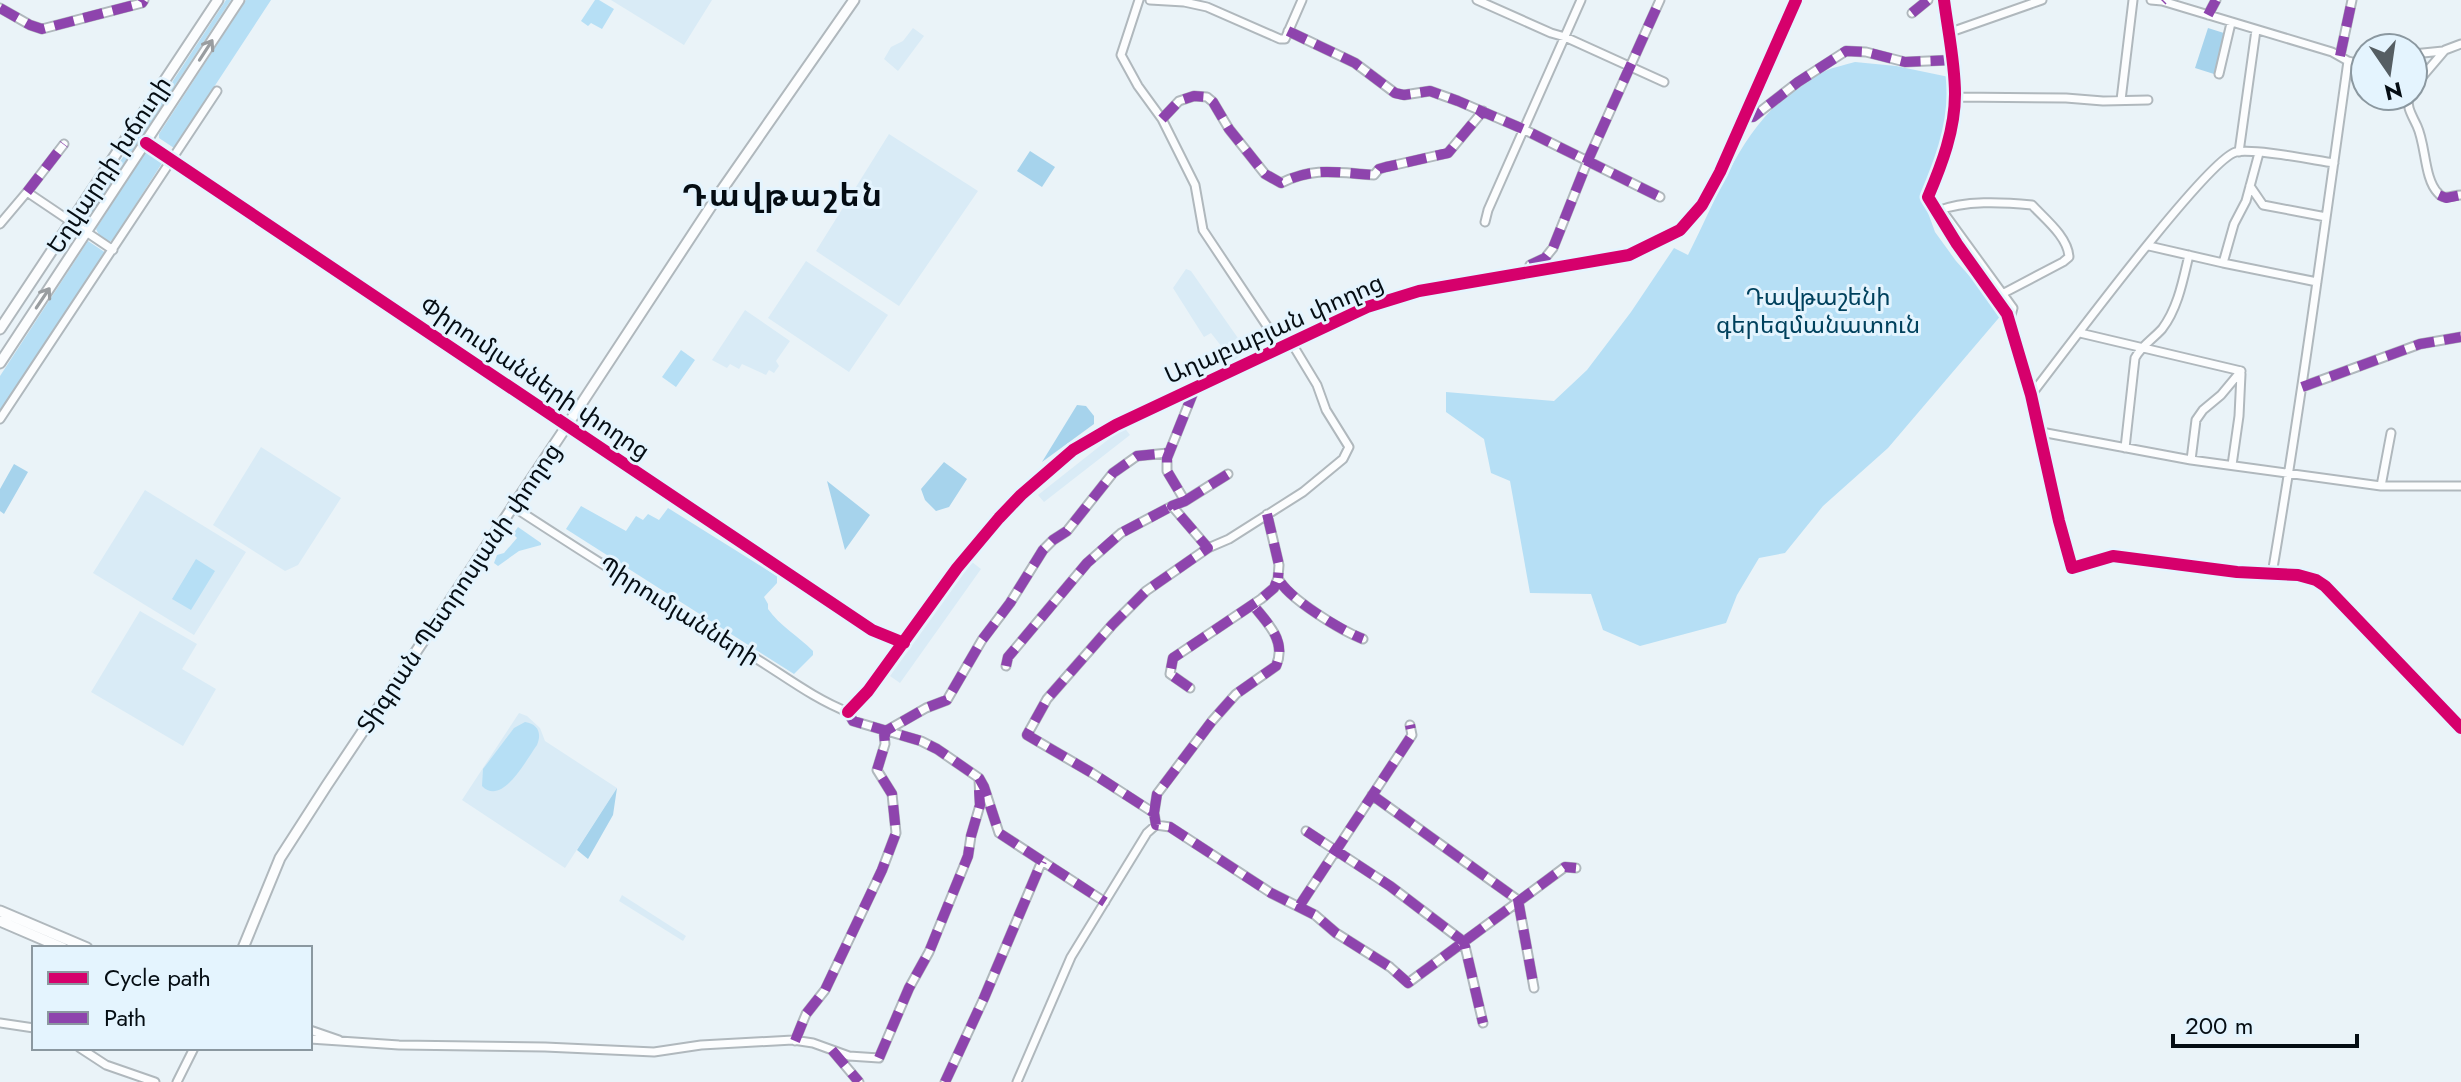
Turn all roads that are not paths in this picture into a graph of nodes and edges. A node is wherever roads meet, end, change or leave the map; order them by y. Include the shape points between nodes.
1 (144, 0) edge
2 (218, 0) edge
3 (239, 0) edge
4 (855, 0) edge
5 (1139, 0) edge
6 (1150, 0) edge
7 (1302, 0) edge
8 (1477, 0) edge
9 (1581, 0) edge
10 (1660, 0) edge
11 (1796, 0) edge
12 (1928, 0) edge
13 (1944, 0) edge
14 (2042, 0) edge
15 (2133, 0) edge
16 (2151, 0) edge
17 (2216, 0) edge
18 (2352, 0) edge
19 (2163, 1) edge
20 (0, 8) edge
21 (1912, 13) dead end
22 (2208, 15) junction
23 (2231, 23) junction
24 (2256, 30) junction
25 (1288, 31) junction
26 (1948, 33) junction
27 (1565, 37) junction
28 (2461, 44) edge
29 (2445, 50) junction
30 (2429, 52) edge
31 (2340, 56) junction
32 (1951, 60) junction
33 (2348, 61) joint
34 (1630, 66) junction
35 (2429, 68) edge
36 (2219, 74) dead end
37 (1664, 82) dead end
38 (217, 91) dead end
39 (1954, 97) junction
40 (2121, 100) junction
41 (2148, 100) dead end
42 (1483, 111) junction
43 (2410, 112) edge
44 (1743, 117) junction
45 (1162, 119) junction
46 (1523, 129) junction
47 (146, 143) junction
48 (64, 144) dead end
49 (2239, 152) junction
50 (2259, 153) junction
51 (172, 160) junction
52 (1588, 160) junction
53 (2334, 163) junction
54 (2250, 186) junction
55 (27, 192) junction
56 (2461, 195) edge
57 (1660, 197) dead end
58 (1939, 210) junction
59 (2326, 217) junction
60 (71, 222) junction
61 (1485, 222) dead end
62 (0, 224) edge
63 (87, 232) junction
64 (2149, 246) junction
65 (113, 250) junction
66 (2189, 255) junction
67 (2223, 263) junction
68 (1527, 273) junction
69 (2317, 282) junction
70 (2004, 293) junction
71 (2009, 322) junction
72 (0, 329) edge
73 (2080, 333) junction
74 (2461, 337) edge
75 (1291, 342) junction
76 (1281, 347) junction
77 (2141, 348) junction
78 (0, 363) edge
79 (2241, 371) junction
80 (2302, 387) junction
81 (1195, 388) junction
82 (2031, 395) junction
83 (0, 419) edge
84 (569, 427) junction
85 (2041, 432) junction
86 (2391, 433) dead end
87 (2125, 448) junction
88 (1168, 453) junction
89 (2191, 460) junction
90 (2232, 465) junction
91 (2289, 473) junction
92 (1228, 474) dead end
93 (2381, 486) junction
94 (2461, 486) edge
95 (1185, 501) junction
96 (1172, 506) junction
97 (514, 508) junction
98 (1267, 514) junction
99 (1208, 548) junction
100 (2272, 574) junction
101 (1278, 578) junction
102 (1253, 605) junction
103 (1363, 639) dead end
104 (904, 643) junction
105 (1006, 666) dead end
106 (1190, 688) dead end
107 (848, 712) junction
108 (1410, 725) dead end
109 (2461, 728) edge
110 (884, 732) junction
111 (979, 778) junction
112 (1372, 795) junction
113 (1154, 813) junction
114 (1156, 825) junction
115 (1306, 831) dead end
116 (1336, 851) junction
117 (1042, 861) junction
118 (1576, 868) dead end
119 (1518, 900) junction
120 (1105, 902) junction
121 (1300, 905) junction
122 (0, 911) edge
123 (0, 921) edge
124 (1464, 942) junction
125 (58, 946) edge
126 (82, 946) edge
127 (246, 946) edge
128 (1534, 988) dead end
129 (0, 1023) edge
130 (1483, 1023) dead end
131 (32, 1028) edge
132 (312, 1031) edge
133 (312, 1039) edge
134 (341, 1041) junction
135 (795, 1041) junction
136 (83, 1050) edge
137 (193, 1050) edge
138 (832, 1050) junction
139 (155, 1082) edge
140 (177, 1082) edge
141 (859, 1082) edge
142 (945, 1082) edge
143 (1017, 1082) edge

1 - 20 street via 42,29
2 - 60 main road, Եղվարդի խճուղի
47 -> 3 main road, Եղվարդի խճուղի
4 - 84 main road, Տիգրան Պետրոսյանի փողոց via 719,194
5 - 45 street via 1121,55
6 - 25 street via 1207,7 1280,39
7 - 25 street
8 - 27 street
9 - 27 street
10 - 34 street
11 - 44 street, Աղաբաբյան փողոց
12 - 21 street
13 - 26 street
14 - 26 street
15 - 40 street
16 - 19 street
17 - 22 street
18 - 31 street
19 - 22 street
22 - 23 street
23 - 24 street
23 - 36 street
24 - 31 street
24 - 49 street
25 - 42 street via 1355,63 1395,93 1430,91
26 - 32 street
27 - 34 street
27 - 46 street
28 - 29 street
29 - 30 street
29 - 35 street
31 - 33 street
32 - 39 street
32 - 44 street via 1905,62 1846,51 1753,117
33 - 53 street
34 - 37 street
34 - 52 street
38 - 51 street
39 - 40 street
39 - 58 street via 1951,130 1928,197
40 - 41 street
42 - 45 street via 1448,153 1379,169 1374,175 1331,171 1281,183 1265,174 1207,97 1179,101
42 - 46 street
43 - 56 street via 2439,195
44 - 68 street, Աղաբաբյան փողոց via 1702,205 1680,230 1629,255
45 - 76 street via 1195,185 1203,230
46 - 52 street
46 - 61 street
47 - 51 street, Փիրումյանների փողոց
47 - 63 main road, Եղվարդի խճուղի
48 - 55 street
49 - 50 street
49 - 64 street via 2223,160 2189,194
50 - 53 street
50 - 54 street
51 - 65 street
51 - 84 street, Փիրումյանների փողոց
52 - 57 street
52 - 68 street via 1553,248
53 - 59 street
54 - 59 street via 2263,205
54 - 67 street
55 - 60 street
55 - 62 street
58 - 70 street
58 - 70 street via 2032,205 2062,238 2069,257
58 - 71 street
59 - 69 street
60 - 63 street
60 - 72 main road, Եղվարդի խճուղի
63 - 65 street
78 -> 63 main road, Եղվարդի խճուղի
64 - 66 street
64 - 73 street
65 - 83 street
66 - 67 street
66 - 77 street via 2179,296 2162,328
67 - 69 street
68 - 75 street, Աղաբաբյան փողոց via 1419,291 1367,307
69 - 80 street
70 - 71 street via 2014,309
71 - 82 street
73 - 77 street
73 - 82 street
74 - 80 street via 2420,344
75 - 76 street, Աղաբաբյան փողոց
75 - 98 street via 1349,447 1313,485
76 - 81 street, Աղաբաբյան փողոց
77 - 79 street
77 - 87 street via 2135,358
79 - 89 street via 2196,420
79 - 90 street
80 - 91 street
81 - 88 street
81 - 104 street, Աղաբաբյան փողոց via 1077,447 1021,495 957,568
82 - 85 street
84 - 97 main road, Տիգրան Պետրոսյանի փողոց
84 - 104 street, Փիրումյանների փողոց via 872,630
85 - 87 street
85 - 100 street via 2072,568 2113,556
86 - 93 street
87 - 89 street
88 - 95 street via 1167,471
88 - 110 street via 1137,456 1113,473 1067,531 1043,550 947,700
89 - 90 street
90 - 91 street
91 - 93 street
91 - 100 street
92 - 95 street
93 - 94 street
95 - 96 street
96 - 99 street
96 - 105 street via 1121,533 1087,563
97 - 107 street, Պիրումյանների
97 - 127 main road, Տիգրան Պետրոսյանի փողոց via 285,850
98 - 99 street
98 - 101 street
99 - 113 street via 1146,591 1112,625 1047,699 1027,735
100 - 109 street via 2298,575 2325,586
101 - 102 street
101 - 103 street via 1321,615
102 - 106 street via 1173,658 1170,674
102 - 113 street via 1281,648 1276,666 1236,694 1212,721 1157,794
104 - 107 street, Աղաբաբյան փողոց
107 - 110 street, Պիրումյանների via 853,721
108 - 112 street via 1412,735
110 - 111 street, Պիրումյանների via 921,741
110 - 135 street via 877,770 892,794 896,833 825,990 806,1014
111 - 117 street via 999,833
111 - 138 street via 980,805 968,856 879,1058
112 - 116 street
112 - 119 street
113 - 114 street
114 - 120 street
114 - 121 street via 1170,827 1271,893
115 - 116 street
116 - 121 street
116 - 124 street
117 - 120 street
117 - 142 street
118 - 119 street via 1565,867
119 - 124 street
119 - 128 street
120 - 143 street via 1071,957
121 - 124 street via 1408,983
122 - 126 main road
123 - 125 main road
124 - 130 street
129 - 131 street
132 - 134 street
133 - 134 street
134 - 135 street via 654,1052
135 - 138 street
136 - 139 street via 106,1065
137 - 140 street
138 - 141 street

